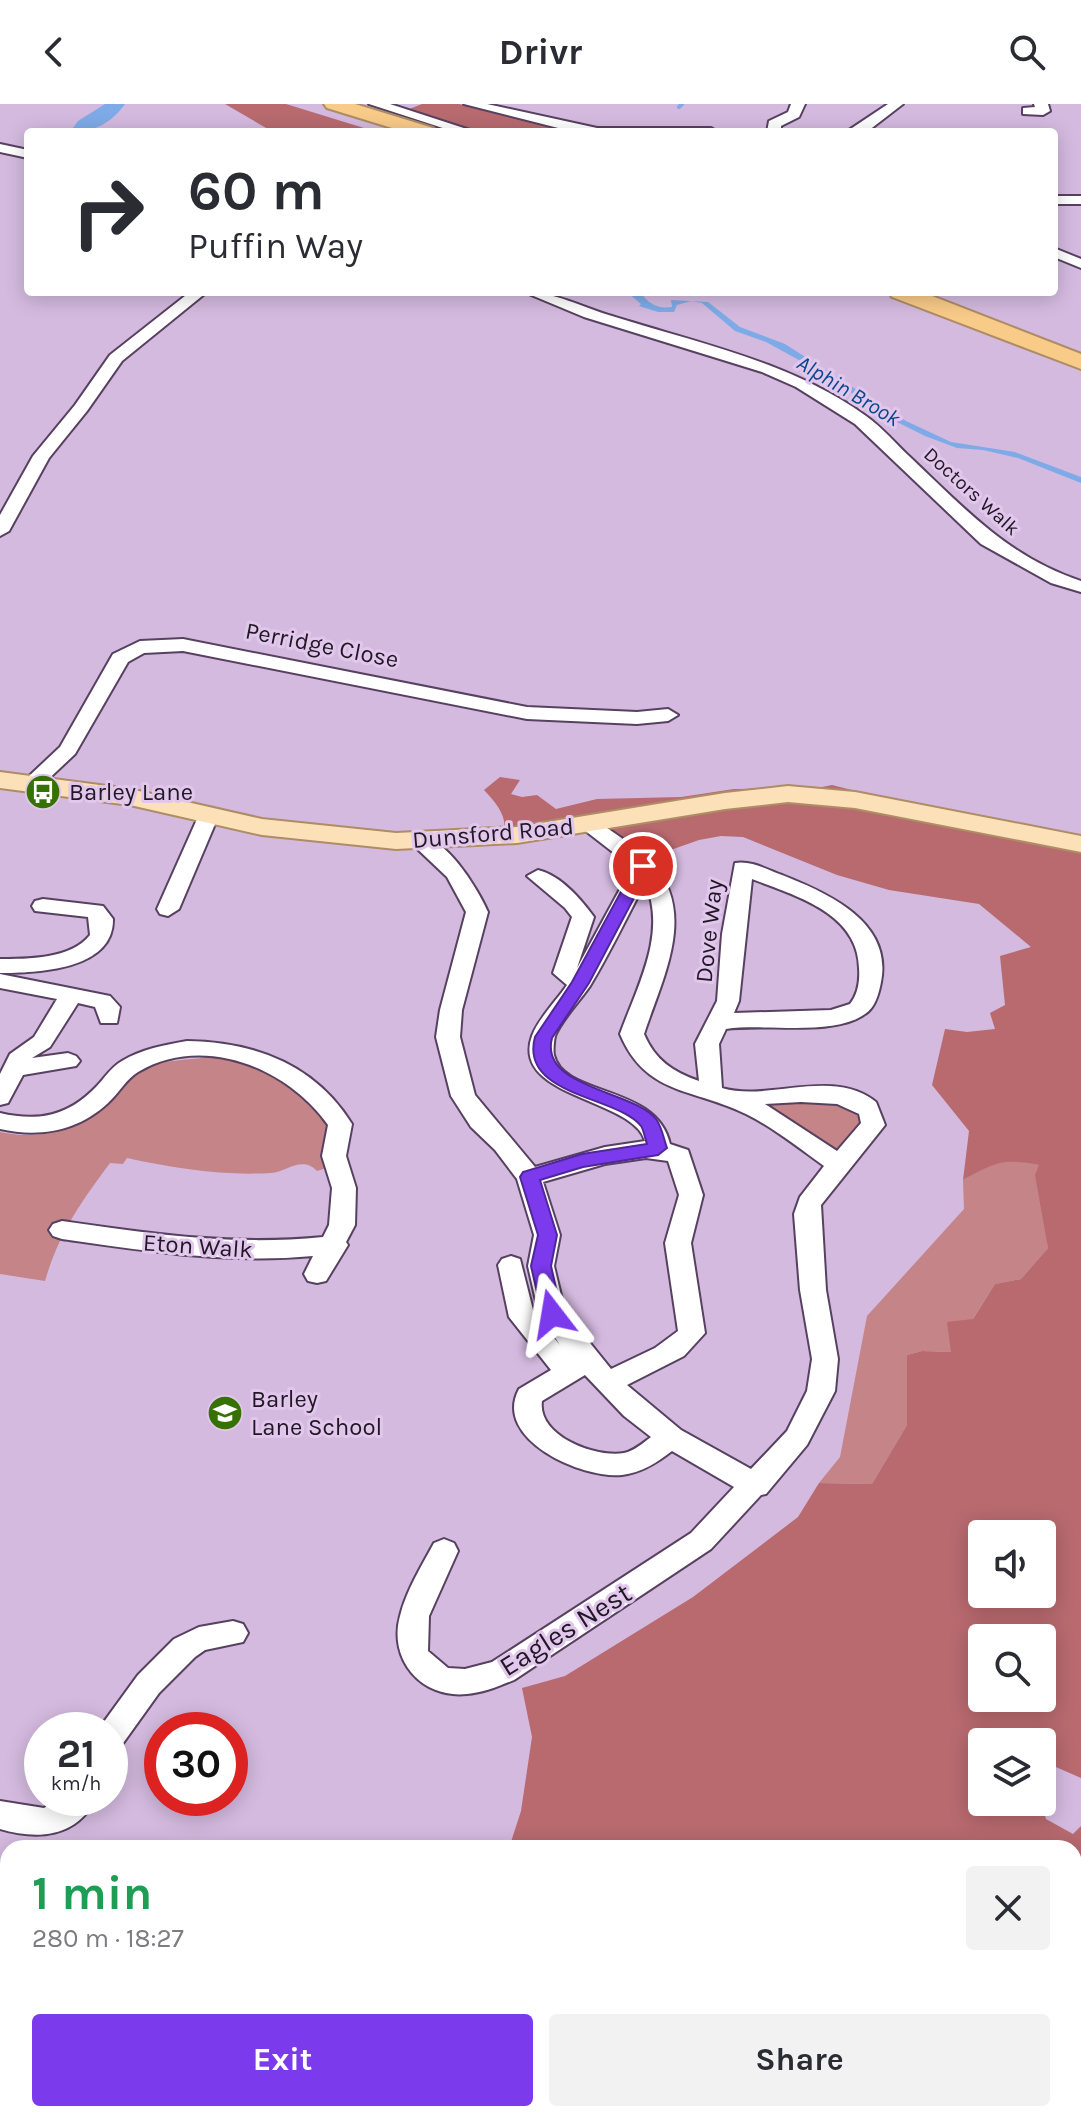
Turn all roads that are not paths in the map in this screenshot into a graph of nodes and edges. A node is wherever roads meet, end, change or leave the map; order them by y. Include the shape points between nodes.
1 (376, 104) edge
2 (471, 104) edge
3 (798, 104) edge
4 (896, 104) edge
5 (1041, 104) edge
6 (327, 106) edge
7 (1028, 111) dead end
8 (384, 128) edge
9 (411, 128) edge
10 (456, 128) edge
11 (574, 128) edge
12 (774, 128) edge
13 (860, 128) edge
14 (0, 148) edge
15 (24, 153) edge
16 (1058, 200) edge
17 (1081, 200) edge
18 (1058, 254) edge
19 (1081, 264) edge
20 (194, 296) edge
21 (542, 296) edge
22 (910, 296) edge
23 (944, 296) edge
24 (1081, 348) edge
25 (1081, 362) edge
26 (0, 531) edge
27 (1081, 587) edge
28 (668, 715) dead end
29 (0, 780) edge
30 (34, 782) junction
31 (208, 817) junction
32 (590, 825) junction
33 (420, 841) junction
34 (1081, 844) edge
35 (643, 866) junction
36 (538, 876) dead end
37 (43, 906) dead end
38 (168, 909) dead end
39 (0, 966) edge
40 (0, 981) edge
41 (580, 983) junction
42 (71, 996) junction
43 (109, 1018) dead end
44 (719, 1023) junction
45 (68, 1061) dead end
46 (16, 1068) junction
47 (709, 1092) junction
48 (0, 1097) edge
49 (734, 1100) junction
50 (0, 1121) edge
51 (658, 1148) junction
52 (839, 1164) junction
53 (529, 1177) junction
54 (62, 1230) dead end
55 (335, 1245) junction
56 (511, 1265) dead end
57 (317, 1274) dead end
58 (577, 1366) junction
59 (611, 1382) junction
60 (671, 1437) junction
61 (756, 1486) junction
62 (444, 1551) dead end
63 (233, 1633) dead end
64 (125, 1712) edge
65 (0, 1815) edge
66 (61, 1816) edge

1 - 10 street
2 - 11 street
3 - 12 street via 794,114
4 - 13 street
5 - 7 street via 1043,111
6 - 8 highway
6 - 9 highway
14 - 15 street
16 - 17 street
18 - 19 street
20 - 26 street via 116,358 41,456
21 - 27 street, Doctors Walk via 802,384 861,420 987,540
22 - 25 highway
23 - 24 highway
28 - 30 street, Perridge Close via 527,713 162,643 132,649 120,658 68,750
29 - 30 main road, Dunsford Road
30 - 31 main road, Dunsford Road via 130,797
31 - 33 main road, Dunsford Road via 346,838
31 - 38 street
32 - 33 main road, Dunsford Road
32 - 34 main road, Dunsford Road via 725,801 816,794
32 - 35 street
33 - 53 street via 440,855 477,912 448,1037 463,1096
35 - 41 street
35 - 47 street via 660,886 666,919 632,1034 635,1045 659,1072
36 - 41 street via 583,917 564,973
37 - 39 street via 95,911 102,919 100,938 94,946 52,962
40 - 42 street
41 - 51 street via 543,1037 547,1065 566,1083 649,1122
42 - 43 street via 107,1003
42 - 46 street via 42,1042 22,1054
44 - 44 street, Dove Way via 857,1010 870,981 868,940 851,919 743,868 728,1001
44 - 47 street, Dove Way via 707,1044
45 - 46 street
46 - 48 street
47 - 49 street
49 - 52 street
49 - 52 street, Eagles Nest via 830,1097 862,1103 873,1125
50 - 55 street via 36,1127 65,1122 100,1098 130,1066 154,1055 211,1050 255,1056 313,1090 340,1124 334,1156 344,1188 344,1210
51 - 53 street
51 - 59 street via 679,1156 691,1195 678,1243 692,1333 677,1349
52 - 61 street, Eagles Nest via 809,1203 807,1214 825,1359 821,1391 797,1438
53 - 58 street via 547,1235 541,1266 547,1304
54 - 55 street, Eton Walk via 196,1249 272,1251
55 - 57 street
56 - 58 street via 522,1317
58 - 59 street
58 - 60 street via 529,1396 525,1405 546,1439 608,1465 643,1459
59 - 60 street via 634,1409
60 - 61 street
61 - 62 street, Eagles Nest via 701,1541 503,1671 475,1683 429,1674 413,1654 414,1616
63 - 64 street via 194,1641
65 - 66 street via 37,1824

